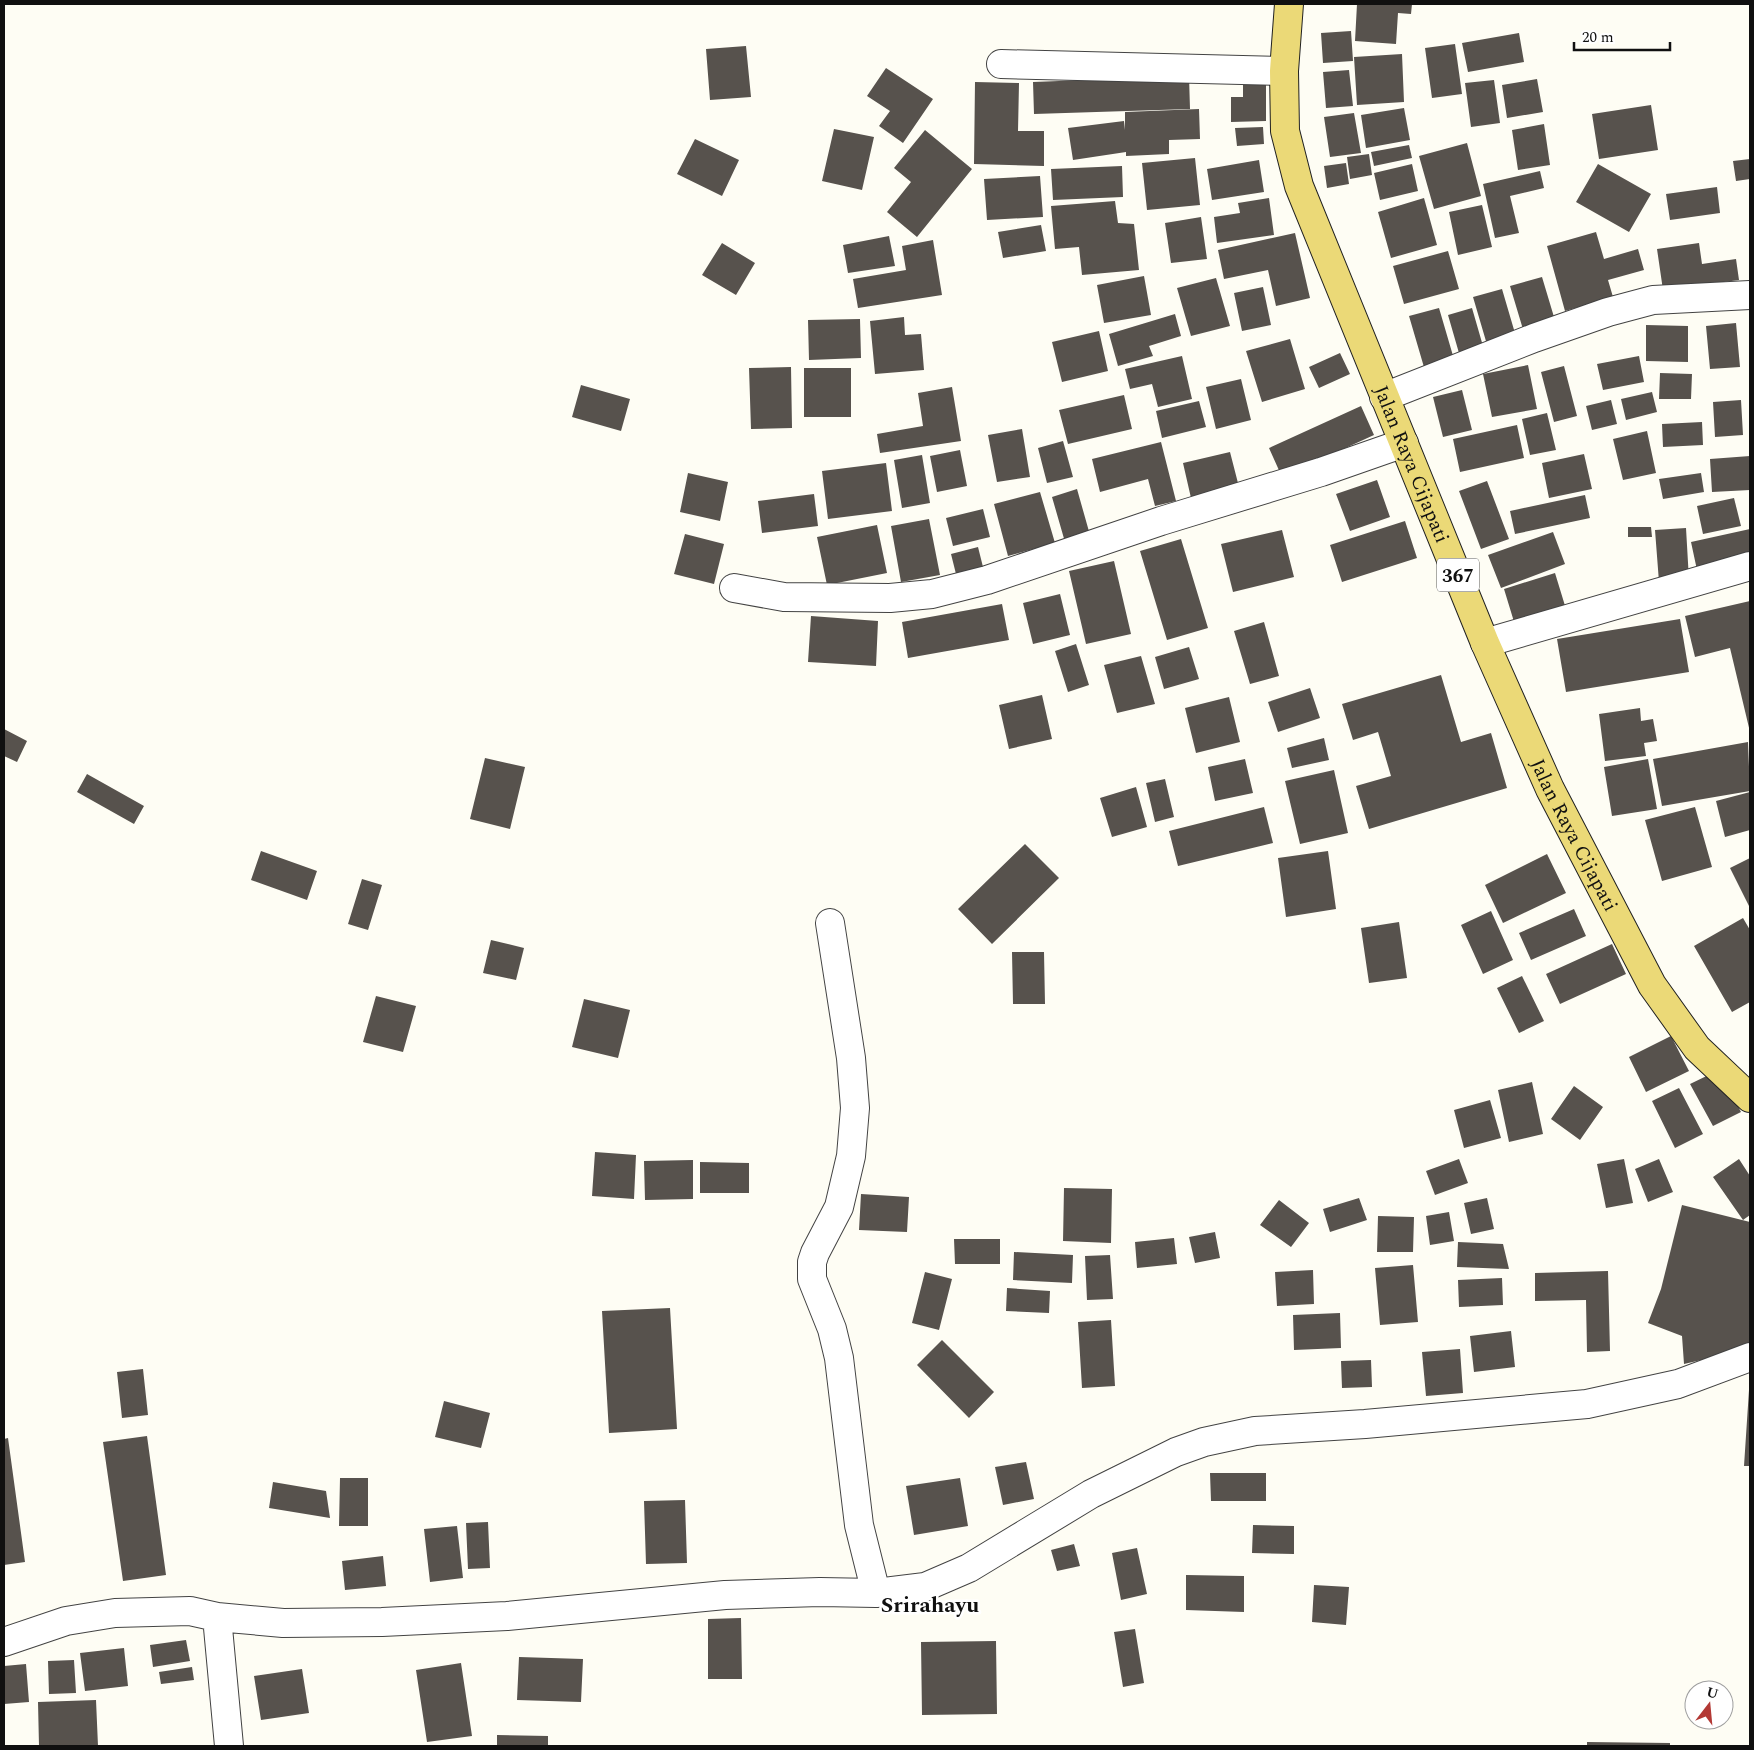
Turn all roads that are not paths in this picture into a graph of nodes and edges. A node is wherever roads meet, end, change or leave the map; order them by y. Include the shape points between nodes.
1 (1289, 4) edge
2 (1001, 64) dead end
3 (1284, 72) junction
4 (1750, 295) edge
5 (1384, 397) junction
6 (1404, 443) junction
7 (1750, 566) edge
8 (734, 588) dead end
9 (1485, 643) junction
10 (830, 923) dead end
11 (1750, 1098) edge
12 (1750, 1357) edge
13 (876, 1593) junction
14 (217, 1617) junction
15 (4, 1642) edge
16 (229, 1746) edge

1 - 3 main road, Jalan Raya Cijapati / 367
2 - 3 street
3 - 5 main road, Jalan Raya Cijapati / 367 via 1285,131 1299,186
4 - 5 street via 1653,300 1617,310 1534,338
5 - 6 main road, Jalan Raya Cijapati / 367
6 - 8 street via 987,580 932,594 890,598 784,597
6 - 9 main road, Jalan Raya Cijapati / 367
7 - 9 street
9 - 11 main road, Jalan Raya Cijapati / 367 via 1550,789 1652,985 1698,1048
10 - 13 street via 851,1058 855,1108 851,1156 840,1207 815,1253 812,1279 832,1329 839,1358 859,1525
12 - 13 street via 1678,1384 1587,1404 1255,1431 1204,1442 1176,1452 1091,1494 969,1568 925,1587
13 - 14 street via 726,1595 507,1616 382,1622 283,1623
14 - 15 street via 190,1611 115,1613 66,1621
14 - 16 street

